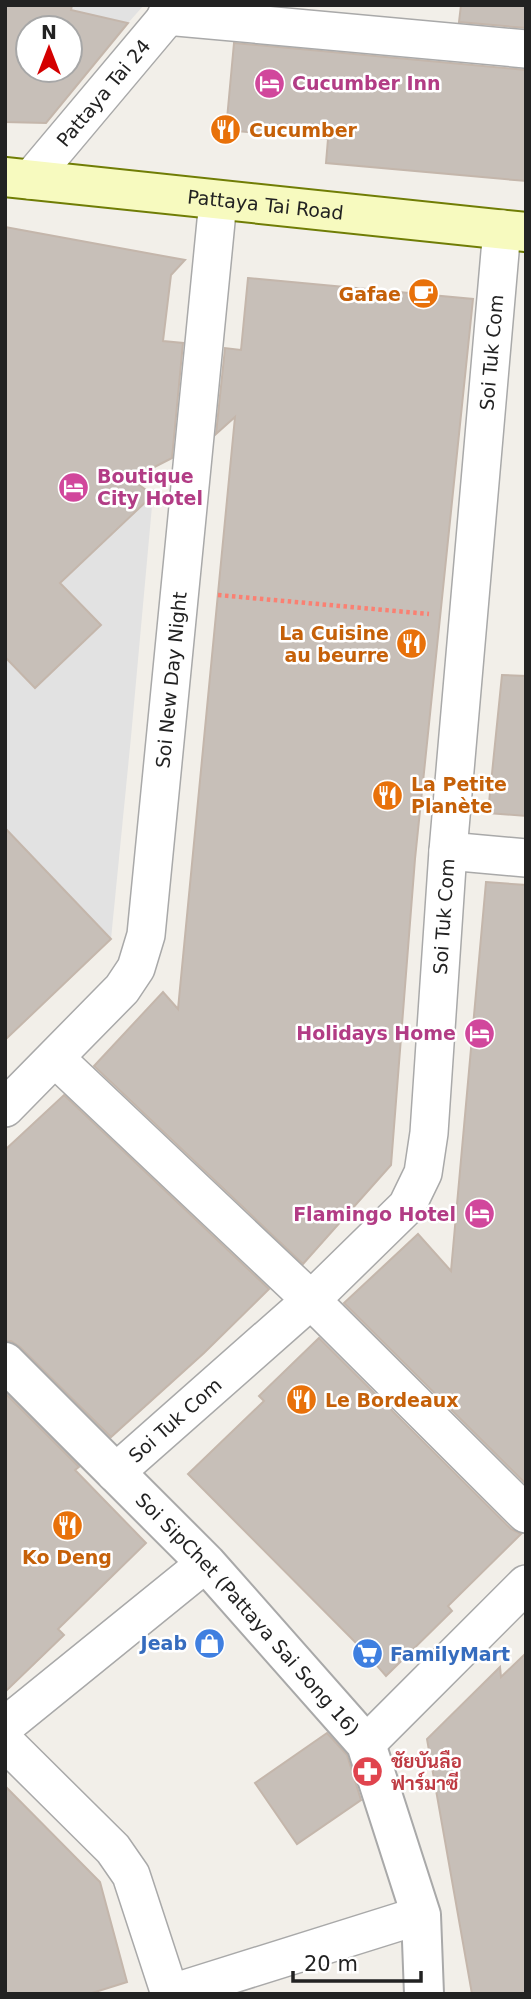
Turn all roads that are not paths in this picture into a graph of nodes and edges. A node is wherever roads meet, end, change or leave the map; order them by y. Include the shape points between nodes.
1 (171, 11) edge
2 (526, 49) edge
3 (18, 178) edge
4 (218, 201) junction
5 (514, 230) edge
6 (448, 851) junction
7 (526, 858) edge
8 (55, 1058) junction
9 (5, 1108) edge
10 (311, 1300) junction
11 (5, 1362) edge
12 (115, 1473) junction
13 (526, 1514) edge
14 (206, 1563) junction
15 (526, 1584) edge
16 (5, 1726) edge
17 (5, 1742) edge
18 (366, 1744) junction
19 (421, 1915) junction
20 (169, 1994) edge
21 (424, 1994) edge

1 - 2 street
1 - 3 street, Pattaya Tai 24
3 - 4 main road, Pattaya Tai Road
4 - 5 main road, Pattaya Tai Road
4 - 8 street, Soi New Day Night via 146,935 136,968 122,989
5 - 6 street, Soi Tuk Com via 468,617
6 - 7 street
6 - 10 street, Soi Tuk Com via 423,1173 407,1206
8 - 9 street, Soi New Day Night
8 - 10 street
10 - 12 street, Soi Tuk Com
10 - 13 street
11 - 12 street, Soi SipChet (Pattaya Sai Song 16)
12 - 14 street, Soi SipChet (Pattaya Sai Song 16)
14 - 16 street
14 - 18 street, Soi SipChet (Pattaya Sai Song 16)
15 - 18 street
17 - 20 street via 105,1841 131,1875
18 - 19 street, Soi SipChet (Pattaya Sai Song 16)
19 - 20 street
19 - 21 street, Soi SipChet (Pattaya Sai Song 16)

